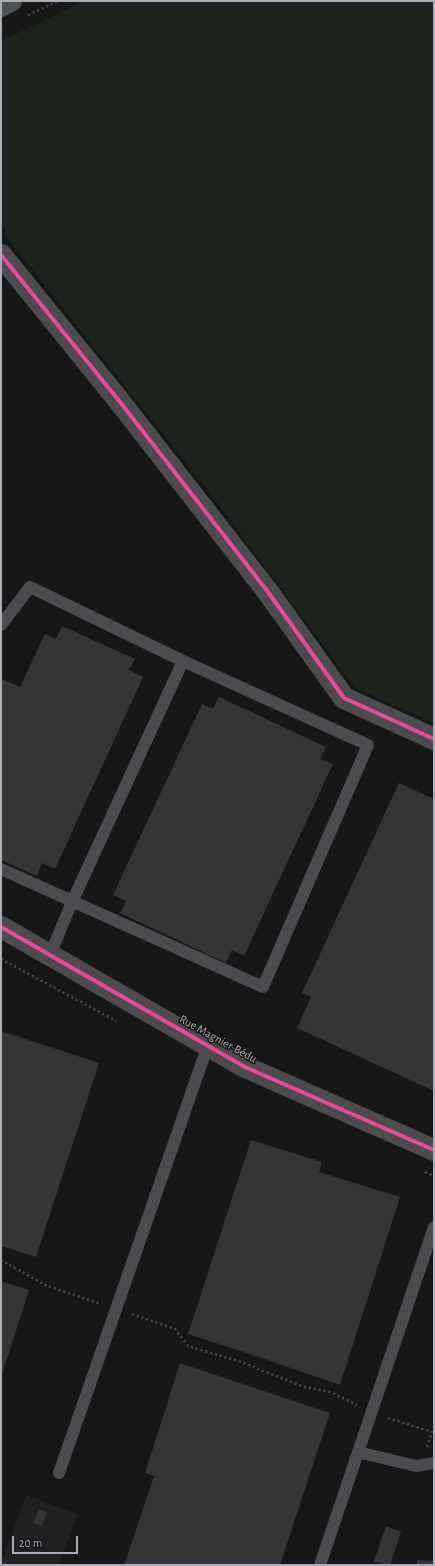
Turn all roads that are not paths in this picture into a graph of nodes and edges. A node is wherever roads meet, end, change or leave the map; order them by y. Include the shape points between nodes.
1 (12, 1) edge
2 (1, 6) edge
3 (1, 255) edge
4 (1, 625) edge
5 (183, 661) junction
6 (434, 739) edge
7 (1, 869) edge
8 (72, 902) junction
9 (1, 927) edge
10 (50, 955) junction
11 (208, 1045) junction
12 (434, 1150) edge
13 (434, 1228) edge
14 (358, 1452) junction
15 (434, 1463) edge
16 (59, 1473) dead end
17 (320, 1565) edge

1 - 2 main road
3 - 6 street via 120,402 263,586 344,698
4 - 5 lane via 30,587
5 - 8 lane
5 - 8 lane via 368,745 263,986
7 - 8 lane
8 - 10 lane
9 - 10 street, Rue Magnier-Bédu
10 - 11 street, Rue Magnier-Bédu
11 - 12 street, Rue Magnier-Bédu via 245,1067
11 - 16 lane
13 - 14 lane
14 - 15 lane via 416,1466
14 - 17 lane

